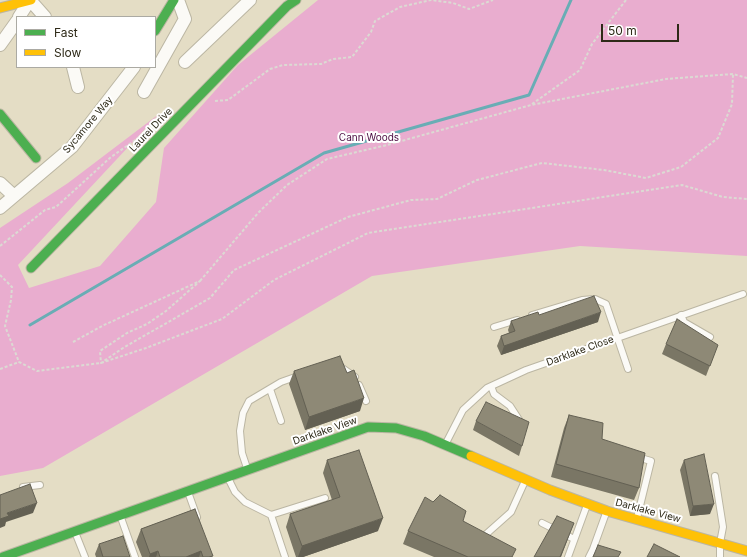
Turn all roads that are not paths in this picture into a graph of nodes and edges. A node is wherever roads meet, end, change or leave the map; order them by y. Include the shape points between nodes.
1 (30, 0) edge
2 (174, 0) edge
3 (178, 0) edge
4 (250, 0) edge
5 (296, 0) edge
6 (0, 8) edge
7 (20, 16) edge
8 (44, 16) edge
9 (16, 21) edge
10 (156, 29) edge
11 (0, 45) edge
12 (185, 62) dead end
13 (73, 68) edge
14 (133, 68) edge
15 (78, 86) dead end
16 (144, 92) dead end
17 (0, 114) edge
18 (36, 158) dead end
19 (0, 183) edge
20 (14, 196) junction
21 (0, 208) edge
22 (31, 268) dead end
23 (743, 294) dead end
24 (681, 315) junction
25 (494, 327) dead end
26 (618, 337) junction
27 (710, 337) dead end
28 (333, 362) edge
29 (628, 369) dead end
30 (303, 374) edge
31 (491, 386) junction
32 (270, 389) junction
33 (366, 401) dead end
34 (281, 421) dead end
35 (524, 428) edge
36 (445, 446) junction
37 (630, 454) edge
38 (248, 470) junction
39 (228, 476) junction
40 (715, 476) dead end
41 (525, 480) junction
42 (40, 485) dead end
43 (15, 490) edge
44 (188, 490) junction
45 (325, 498) dead end
46 (588, 504) junction
47 (607, 511) junction
48 (120, 514) junction
49 (271, 515) junction
50 (637, 519) junction
51 (542, 523) dead end
52 (199, 525) edge
53 (75, 531) junction
54 (484, 536) edge
55 (574, 539) junction
56 (720, 543) junction
57 (593, 549) junction
58 (747, 551) edge
59 (2, 557) edge
60 (85, 557) edge
61 (135, 557) edge
62 (285, 557) edge
63 (568, 557) edge
64 (589, 557) edge
65 (611, 557) edge
66 (720, 557) edge

1 - 6 street
1 - 7 street
1 - 8 street
2 - 10 street
3 - 16 street via 185,20
4 - 12 street
5 - 22 street, Laurel Drive via 286,6
9 - 11 street
13 - 15 street
14 - 20 street, Sycamore Way via 72,147
17 - 18 street
19 - 20 street
20 - 21 street, Sycamore Way
23 - 24 lane, Darklake Close
24 - 26 lane, Darklake Close
24 - 27 lane via 684,322
25 - 26 lane via 582,300 595,299 606,304
26 - 29 lane
26 - 31 lane, Darklake Close via 526,370
28 - 33 lane via 348,370 357,379
30 - 32 lane
31 - 35 lane via 494,394 510,406
31 - 36 lane, Darklake Close via 463,410
32 - 34 lane
32 - 38 lane via 248,401 243,413 240,431 242,453
36 - 38 street, Darklake View via 424,436 396,428 368,427
36 - 41 street, Darklake View
37 - 50 lane via 652,461
38 - 39 street, Darklake View
39 - 44 street, Darklake View
39 - 49 lane via 234,492 245,502
40 - 56 lane via 723,527
41 - 46 street, Darklake View
41 - 54 lane via 511,512
42 - 43 lane
44 - 48 street, Darklake View
44 - 52 lane
45 - 49 lane
46 - 47 street, Darklake View
46 - 55 lane
47 - 50 street, Darklake View
47 - 57 lane
48 - 53 street, Darklake View
48 - 61 lane
49 - 62 lane
50 - 56 street, Darklake View
51 - 55 lane
53 - 59 street, Darklake View
53 - 60 lane
55 - 63 lane
56 - 58 street, Darklake View
56 - 66 lane
57 - 64 lane
57 - 65 lane

